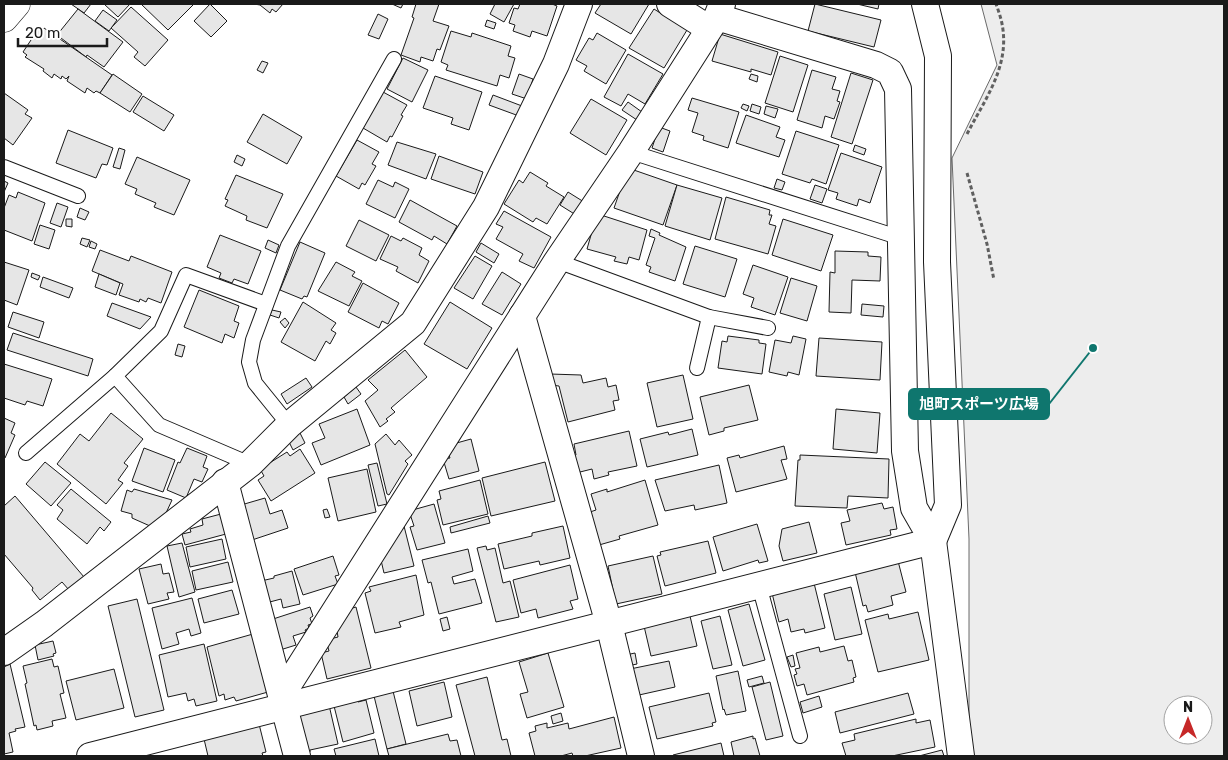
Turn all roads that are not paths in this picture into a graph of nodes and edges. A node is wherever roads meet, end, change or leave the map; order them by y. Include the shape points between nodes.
1 (16, 4) edge
2 (579, 4) edge
3 (670, 4) edge
4 (926, 4) edge
5 (716, 16) edge
6 (4, 18) edge
7 (394, 59) dead end
8 (631, 152) junction
9 (4, 167) edge
10 (78, 196) dead end
11 (901, 238) junction
12 (557, 260) junction
13 (266, 304) junction
14 (522, 316) junction
15 (709, 317) junction
16 (768, 328) dead end
17 (697, 368) dead end
18 (115, 376) junction
19 (290, 426) junction
20 (26, 453) dead end
21 (250, 464) junction
22 (225, 482) junction
23 (933, 541) junction
24 (759, 585) junction
25 (609, 624) junction
26 (4, 652) edge
27 (283, 701) junction
28 (800, 736) dead end
29 (90, 756) edge
30 (297, 756) edge
31 (641, 756) edge
32 (961, 756) edge

1 - 6 main road
2 - 19 street via 556,64 486,207 413,323
3 - 5 street
4 - 23 street via 938,56 937,262 948,504
5 - 8 street
5 - 11 street via 890,72 898,89
7 - 13 lane via 288,246
8 - 11 lane
8 - 12 street
9 - 10 lane
11 - 23 street via 905,451 914,508
12 - 14 street
12 - 15 lane
13 - 18 lane via 186,275 161,331
13 - 19 lane via 249,362 256,382
14 - 25 street
14 - 27 street
15 - 16 lane
15 - 17 lane
18 - 20 lane
18 - 21 lane via 159,425
19 - 21 street
21 - 22 street
22 - 26 street
22 - 27 street
23 - 24 street
23 - 32 street
24 - 25 street
24 - 28 lane
25 - 27 street
25 - 31 street
27 - 29 street
27 - 30 street

